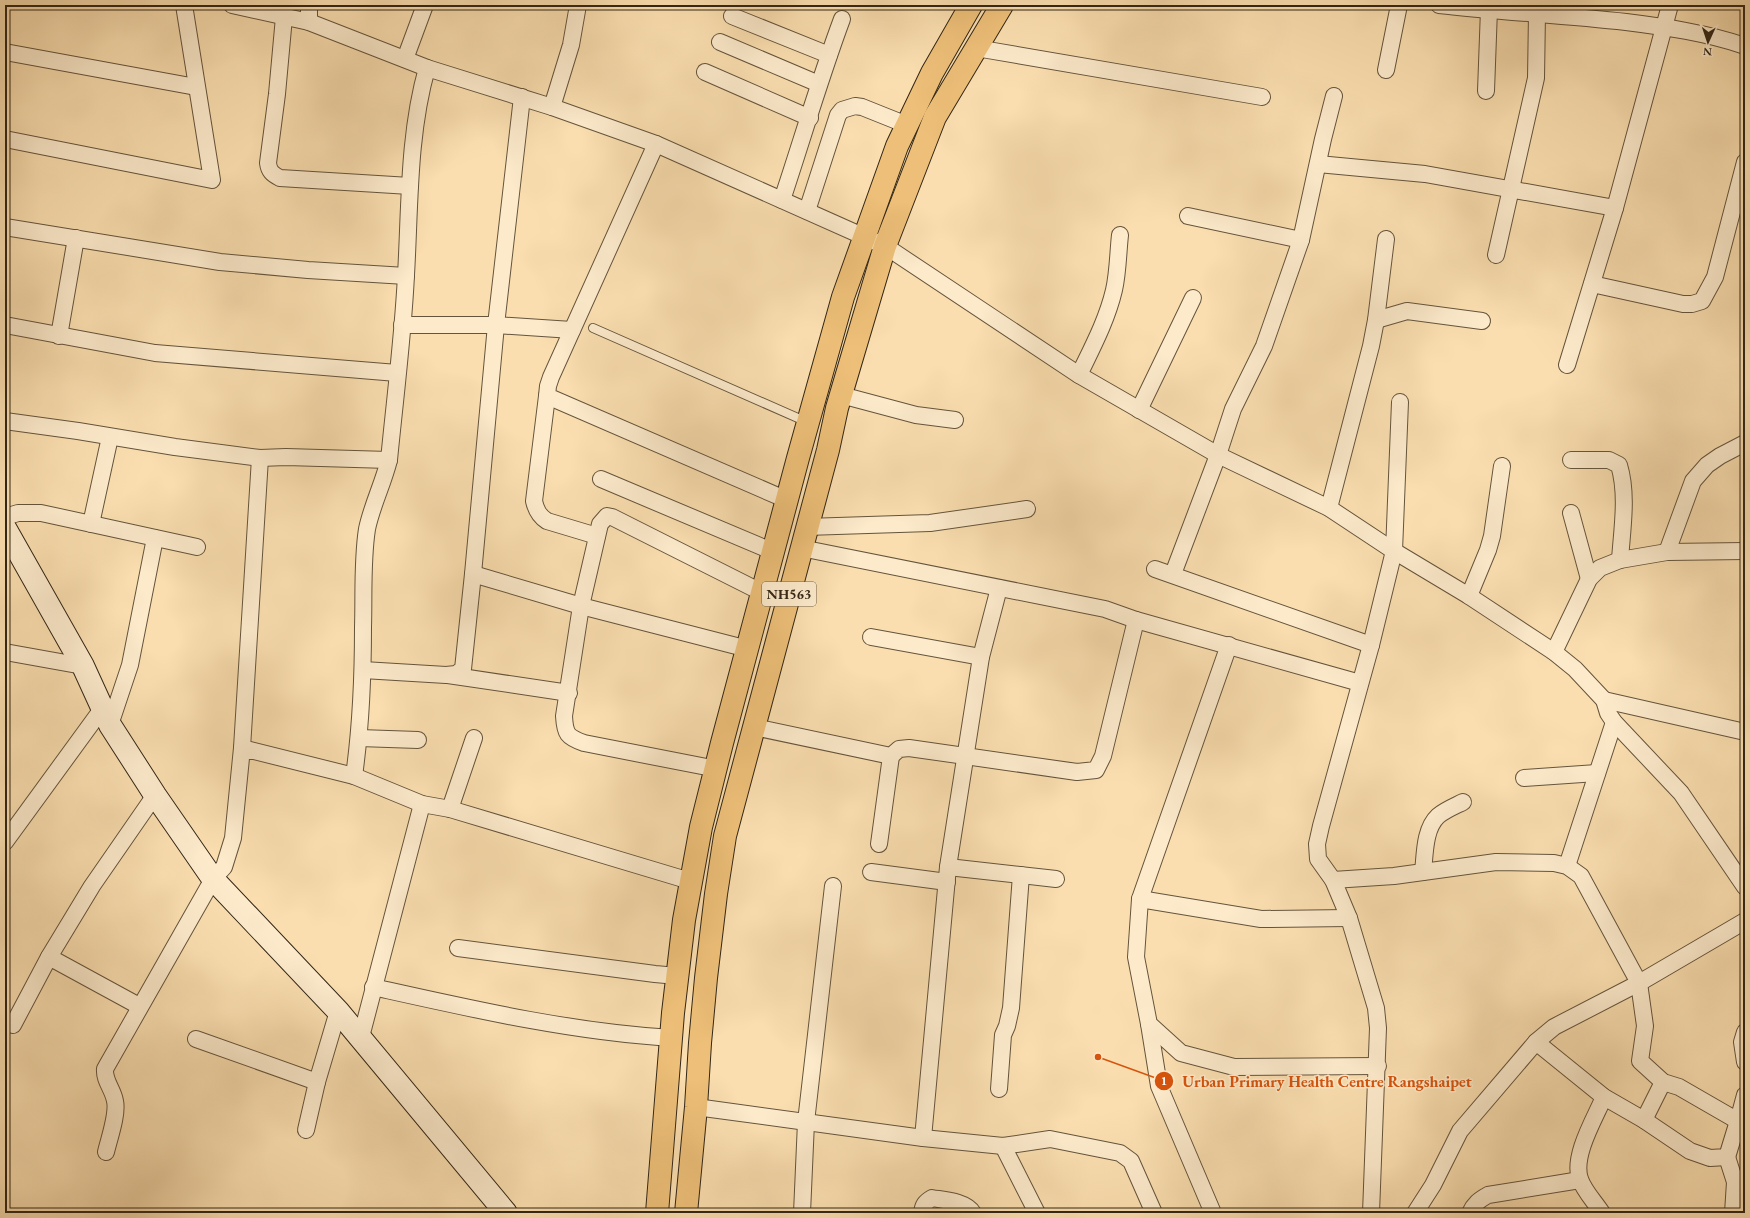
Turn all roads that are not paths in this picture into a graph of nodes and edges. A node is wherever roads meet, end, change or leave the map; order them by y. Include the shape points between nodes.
1 (184, 5) edge
2 (232, 5) edge
3 (309, 5) edge
4 (425, 5) edge
5 (578, 5) edge
6 (971, 5) edge
7 (1002, 5) edge
8 (1399, 5) edge
9 (1439, 5) edge
10 (1443, 5) edge
11 (1670, 5) edge
12 (1521, 8) edge
13 (1489, 9) junction
14 (1598, 12) edge
15 (1537, 13) junction
16 (732, 16) dead end
17 (284, 17) junction
18 (842, 19) dead end
19 (309, 22) junction
20 (1664, 27) junction
21 (720, 42) dead end
22 (1745, 46) edge
23 (976, 48) junction
24 (5, 52) edge
25 (829, 55) junction
26 (405, 59) junction
27 (427, 68) junction
28 (1386, 70) dead end
29 (706, 72) dead end
30 (819, 84) junction
31 (196, 87) junction
32 (1486, 91) dead end
33 (1334, 96) dead end
34 (522, 97) junction
35 (1262, 97) dead end
36 (552, 107) junction
37 (810, 118) junction
38 (907, 125) junction
39 (5, 139) edge
40 (656, 144) junction
41 (1745, 162) edge
42 (1318, 164) junction
43 (410, 186) junction
44 (1511, 190) junction
45 (782, 200) junction
46 (1615, 208) junction
47 (807, 211) junction
48 (1188, 216) dead end
49 (5, 227) edge
50 (1120, 236) dead end
51 (865, 237) junction
52 (76, 238) junction
53 (1386, 239) dead end
54 (1301, 240) junction
55 (885, 246) junction
56 (1496, 255) dead end
57 (406, 276) junction
58 (1592, 284) junction
59 (1193, 298) dead end
60 (1376, 320) junction
61 (1482, 321) dead end
62 (402, 325) junction
63 (496, 325) junction
64 (5, 326) edge
65 (593, 328) dead end
66 (572, 330) junction
67 (59, 336) junction
68 (1567, 365) dead end
69 (397, 373) junction
70 (1079, 375) junction
71 (841, 395) junction
72 (547, 396) junction
73 (1400, 402) dead end
74 (1139, 410) junction
75 (955, 420) dead end
76 (5, 421) edge
77 (808, 423) junction
78 (110, 437) junction
79 (1745, 443) edge
80 (1218, 455) junction
81 (260, 458) junction
82 (389, 460) junction
83 (1571, 460) dead end
84 (1502, 466) dead end
85 (601, 479) dead end
86 (787, 500) junction
87 (1329, 508) junction
88 (1027, 509) dead end
89 (1570, 513) dead end
90 (5, 517) edge
91 (91, 524) junction
92 (806, 527) junction
93 (5, 528) edge
94 (596, 536) junction
95 (155, 538) junction
96 (197, 547) dead end
97 (801, 548) junction
98 (1394, 551) junction
99 (1745, 551) edge
100 (774, 552) junction
101 (1668, 552) junction
102 (12, 553) edge
103 (1620, 560) junction
104 (1155, 569) dead end
105 (473, 574) junction
106 (1173, 574) junction
107 (1589, 579) junction
108 (999, 588) junction
109 (763, 593) junction
110 (1469, 596) junction
111 (581, 606) junction
112 (1136, 620) junction
113 (871, 637) dead end
114 (1229, 645) junction
115 (1371, 645) junction
116 (748, 649) junction
117 (5, 652) edge
118 (1554, 652) junction
119 (981, 658) junction
120 (83, 666) junction
121 (363, 670) junction
122 (446, 675) junction
123 (1360, 684) junction
124 (569, 693) junction
125 (1604, 700) junction
126 (106, 717) junction
127 (1614, 722) junction
128 (754, 727) junction
129 (1745, 732) edge
130 (359, 738) junction
131 (474, 738) dead end
132 (418, 740) dead end
133 (242, 748) junction
134 (891, 756) junction
135 (966, 757) junction
136 (717, 769) junction
137 (1597, 774) junction
138 (354, 776) junction
139 (1524, 778) dead end
140 (155, 795) junction
141 (1462, 802) dead end
142 (422, 804) junction
143 (450, 809) junction
144 (8, 833) edge
145 (879, 844) dead end
146 (1568, 866) junction
147 (871, 872) dead end
148 (1423, 872) junction
149 (948, 874) junction
150 (1021, 875) junction
151 (1056, 879) dead end
152 (213, 880) junction
153 (1333, 880) junction
154 (690, 881) junction
155 (833, 886) dead end
156 (1745, 887) edge
157 (1140, 899) junction
158 (1349, 918) junction
159 (1745, 921) edge
160 (458, 948) dead end
161 (49, 957) junction
162 (677, 976) junction
163 (1639, 982) junction
164 (373, 987) junction
165 (139, 1006) junction
166 (338, 1011) junction
167 (1148, 1024) junction
168 (13, 1025) dead end
169 (1745, 1032) edge
170 (360, 1037) junction
171 (672, 1038) junction
172 (196, 1039) dead end
173 (1536, 1042) junction
174 (1745, 1062) edge
175 (1378, 1066) junction
176 (317, 1082) junction
177 (1663, 1082) junction
178 (999, 1089) dead end
179 (1745, 1095) edge
180 (1604, 1097) junction
181 (696, 1107) junction
182 (1644, 1120) junction
183 (1742, 1121) edge
184 (806, 1122) junction
185 (306, 1130) dead end
186 (923, 1138) junction
187 (1003, 1146) junction
188 (106, 1152) dead end
189 (1727, 1156) junction
190 (1580, 1180) junction
191 (506, 1213) edge
192 (657, 1213) edge
193 (686, 1213) edge
194 (802, 1213) edge
195 (922, 1213) edge
196 (973, 1213) edge
197 (1037, 1213) edge
198 (1154, 1213) edge
199 (1213, 1213) edge
200 (1371, 1213) edge
201 (1415, 1213) edge
202 (1470, 1213) edge
203 (1602, 1213) edge
204 (1733, 1213) edge

1 - 31 street
2 - 17 street
3 - 19 street
4 - 26 street
5 - 36 street via 571,45
6 - 38 highway, NH563
7 - 23 highway, NH563
8 - 28 street
9 - 10 street
10 - 13 street
11 - 20 street
12 - 13 street
12 - 15 street
13 - 32 street
14 - 15 street
14 - 20 street
15 - 44 street via 1536,78
16 - 25 street
17 - 19 street
17 - 43 street via 269,169 280,178
18 - 25 street
19 - 26 street
20 - 22 street
20 - 46 street
21 - 30 street
23 - 35 street
23 - 55 highway, NH563 via 935,117
24 - 31 street
25 - 30 street
26 - 27 street
27 - 34 street
27 - 43 street via 418,107
29 - 37 street
30 - 37 street
31 - 39 street via 212,180
33 - 42 street
34 - 36 street
34 - 63 street
36 - 40 street
37 - 45 street
38 - 47 street via 862,107 855,106 842,110 838,115
38 - 51 highway, NH563
40 - 45 street
40 - 66 street
41 - 58 street via 1715,277 1702,301 1683,304
42 - 44 street via 1425,174
42 - 54 street
43 - 57 street
44 - 46 street
44 - 56 street
45 - 47 street
46 - 58 street
47 - 51 street
48 - 54 street
49 - 52 street
50 - 70 street via 1115,288 1104,322
51 - 55 street
51 - 77 highway, NH563 via 843,297
52 - 57 street via 220,262
52 - 67 street
53 - 60 street
54 - 80 street via 1264,346 1234,408
55 - 70 street
55 - 71 highway, NH563
57 - 62 street
58 - 68 street
59 - 74 street
60 - 61 street via 1407,310
60 - 87 street
62 - 63 street
62 - 69 street
63 - 66 street
63 - 105 street
64 - 67 street
65 - 77 lane
66 - 72 street via 551,377
67 - 69 street via 156,353
69 - 82 street
70 - 74 street
71 - 75 street via 916,415
71 - 92 highway, NH563
72 - 86 street
72 - 94 street via 534,501 536,510 547,521
73 - 98 street
74 - 80 street
76 - 78 street
77 - 86 highway, NH563
78 - 81 street
78 - 91 street
79 - 101 street via 1707,465 1693,481
80 - 87 street
80 - 106 street
81 - 82 street
81 - 133 street
82 - 121 street via 375,500 367,535
83 - 103 street via 1609,460 1619,465 1624,494
84 - 110 street via 1490,543
85 - 100 street
86 - 100 highway, NH563
87 - 98 street
88 - 92 street via 930,523
89 - 107 street
90 - 91 street via 18,513 41,513
91 - 95 street
92 - 97 highway, NH563
93 - 102 main road
94 - 109 street via 603,519 607,516 612,517
94 - 111 street
95 - 96 street
95 - 126 street via 130,666
97 - 108 street
97 - 128 highway, NH563
98 - 110 street
98 - 115 street
99 - 101 street
100 - 109 highway, NH563
101 - 103 street
102 - 120 main road
103 - 107 street via 1600,568
104 - 106 street
105 - 111 street
105 - 122 street via 463,669 456,674
106 - 115 street
107 - 118 street
108 - 112 street via 1105,609
108 - 119 street
109 - 116 highway, NH563
110 - 118 street
111 - 116 street
111 - 124 street
112 - 114 street
112 - 135 street via 1103,756 1096,770 1077,772
113 - 119 street
114 - 123 street
114 - 157 street
115 - 123 street
116 - 136 highway, NH563
117 - 120 street
118 - 125 street via 1575,669
119 - 135 street
120 - 126 main road
121 - 122 street
121 - 130 street
122 - 124 street
123 - 153 street via 1317,844 1318,859
124 - 136 street via 564,716 565,729 571,739 584,744
125 - 127 street
125 - 129 street
126 - 140 main road
126 - 144 street
127 - 137 street
127 - 156 street via 1681,793
128 - 134 street
128 - 181 highway, NH563 via 725,836 716,894 700,1043
130 - 132 street
130 - 138 street
131 - 143 street
133 - 138 street
133 - 152 street via 233,838 224,867
134 - 135 street via 899,749 909,748
134 - 145 street
135 - 149 street
136 - 154 highway, NH563
137 - 139 street
137 - 146 street
138 - 142 street
140 - 152 main road
140 - 161 street via 92,886
141 - 148 street via 1438,816 1433,824 1428,834
142 - 143 street
142 - 164 street
143 - 154 street
146 - 148 street via 1554,863 1496,862
146 - 163 street via 1580,876
147 - 149 street
148 - 153 street
149 - 150 street
149 - 186 street
150 - 151 street
150 - 178 street via 1011,1008 1003,1035
152 - 165 street
152 - 166 main road
153 - 158 street
154 - 162 highway, NH563
155 - 184 street
157 - 158 street via 1261,919
157 - 167 street via 1136,957
158 - 175 street via 1376,1008
159 - 163 street
160 - 162 street
161 - 165 street
161 - 168 street
162 - 171 highway, NH563
163 - 173 street via 1554,1027
163 - 177 street via 1645,1026 1640,1061
164 - 170 street
164 - 171 street via 528,1021 646,1037
165 - 188 street via 105,1069 104,1076 116,1102
166 - 170 main road
166 - 176 street
167 - 175 street via 1180,1053 1234,1067
167 - 199 street via 1158,1086
169 - 174 street via 1742,1042
170 - 191 main road
171 - 192 highway, NH563
172 - 176 street
173 - 180 street
173 - 201 street via 1460,1131 1433,1185
175 - 200 street
176 - 185 street
177 - 182 street
177 - 183 street via 1679,1087
179 - 183 street
180 - 182 street
180 - 190 street via 1580,1154 1577,1167
181 - 184 street
181 - 193 highway, NH563
182 - 189 street via 1690,1152 1710,1158
183 - 189 street
184 - 186 street
184 - 194 street
186 - 187 street
187 - 197 street
187 - 198 street via 1050,1139 1120,1153 1132,1161
189 - 204 street via 1735,1182
190 - 202 street via 1488,1195 1480,1199
190 - 203 street
195 - 196 street via 923,1206 932,1198 964,1205

